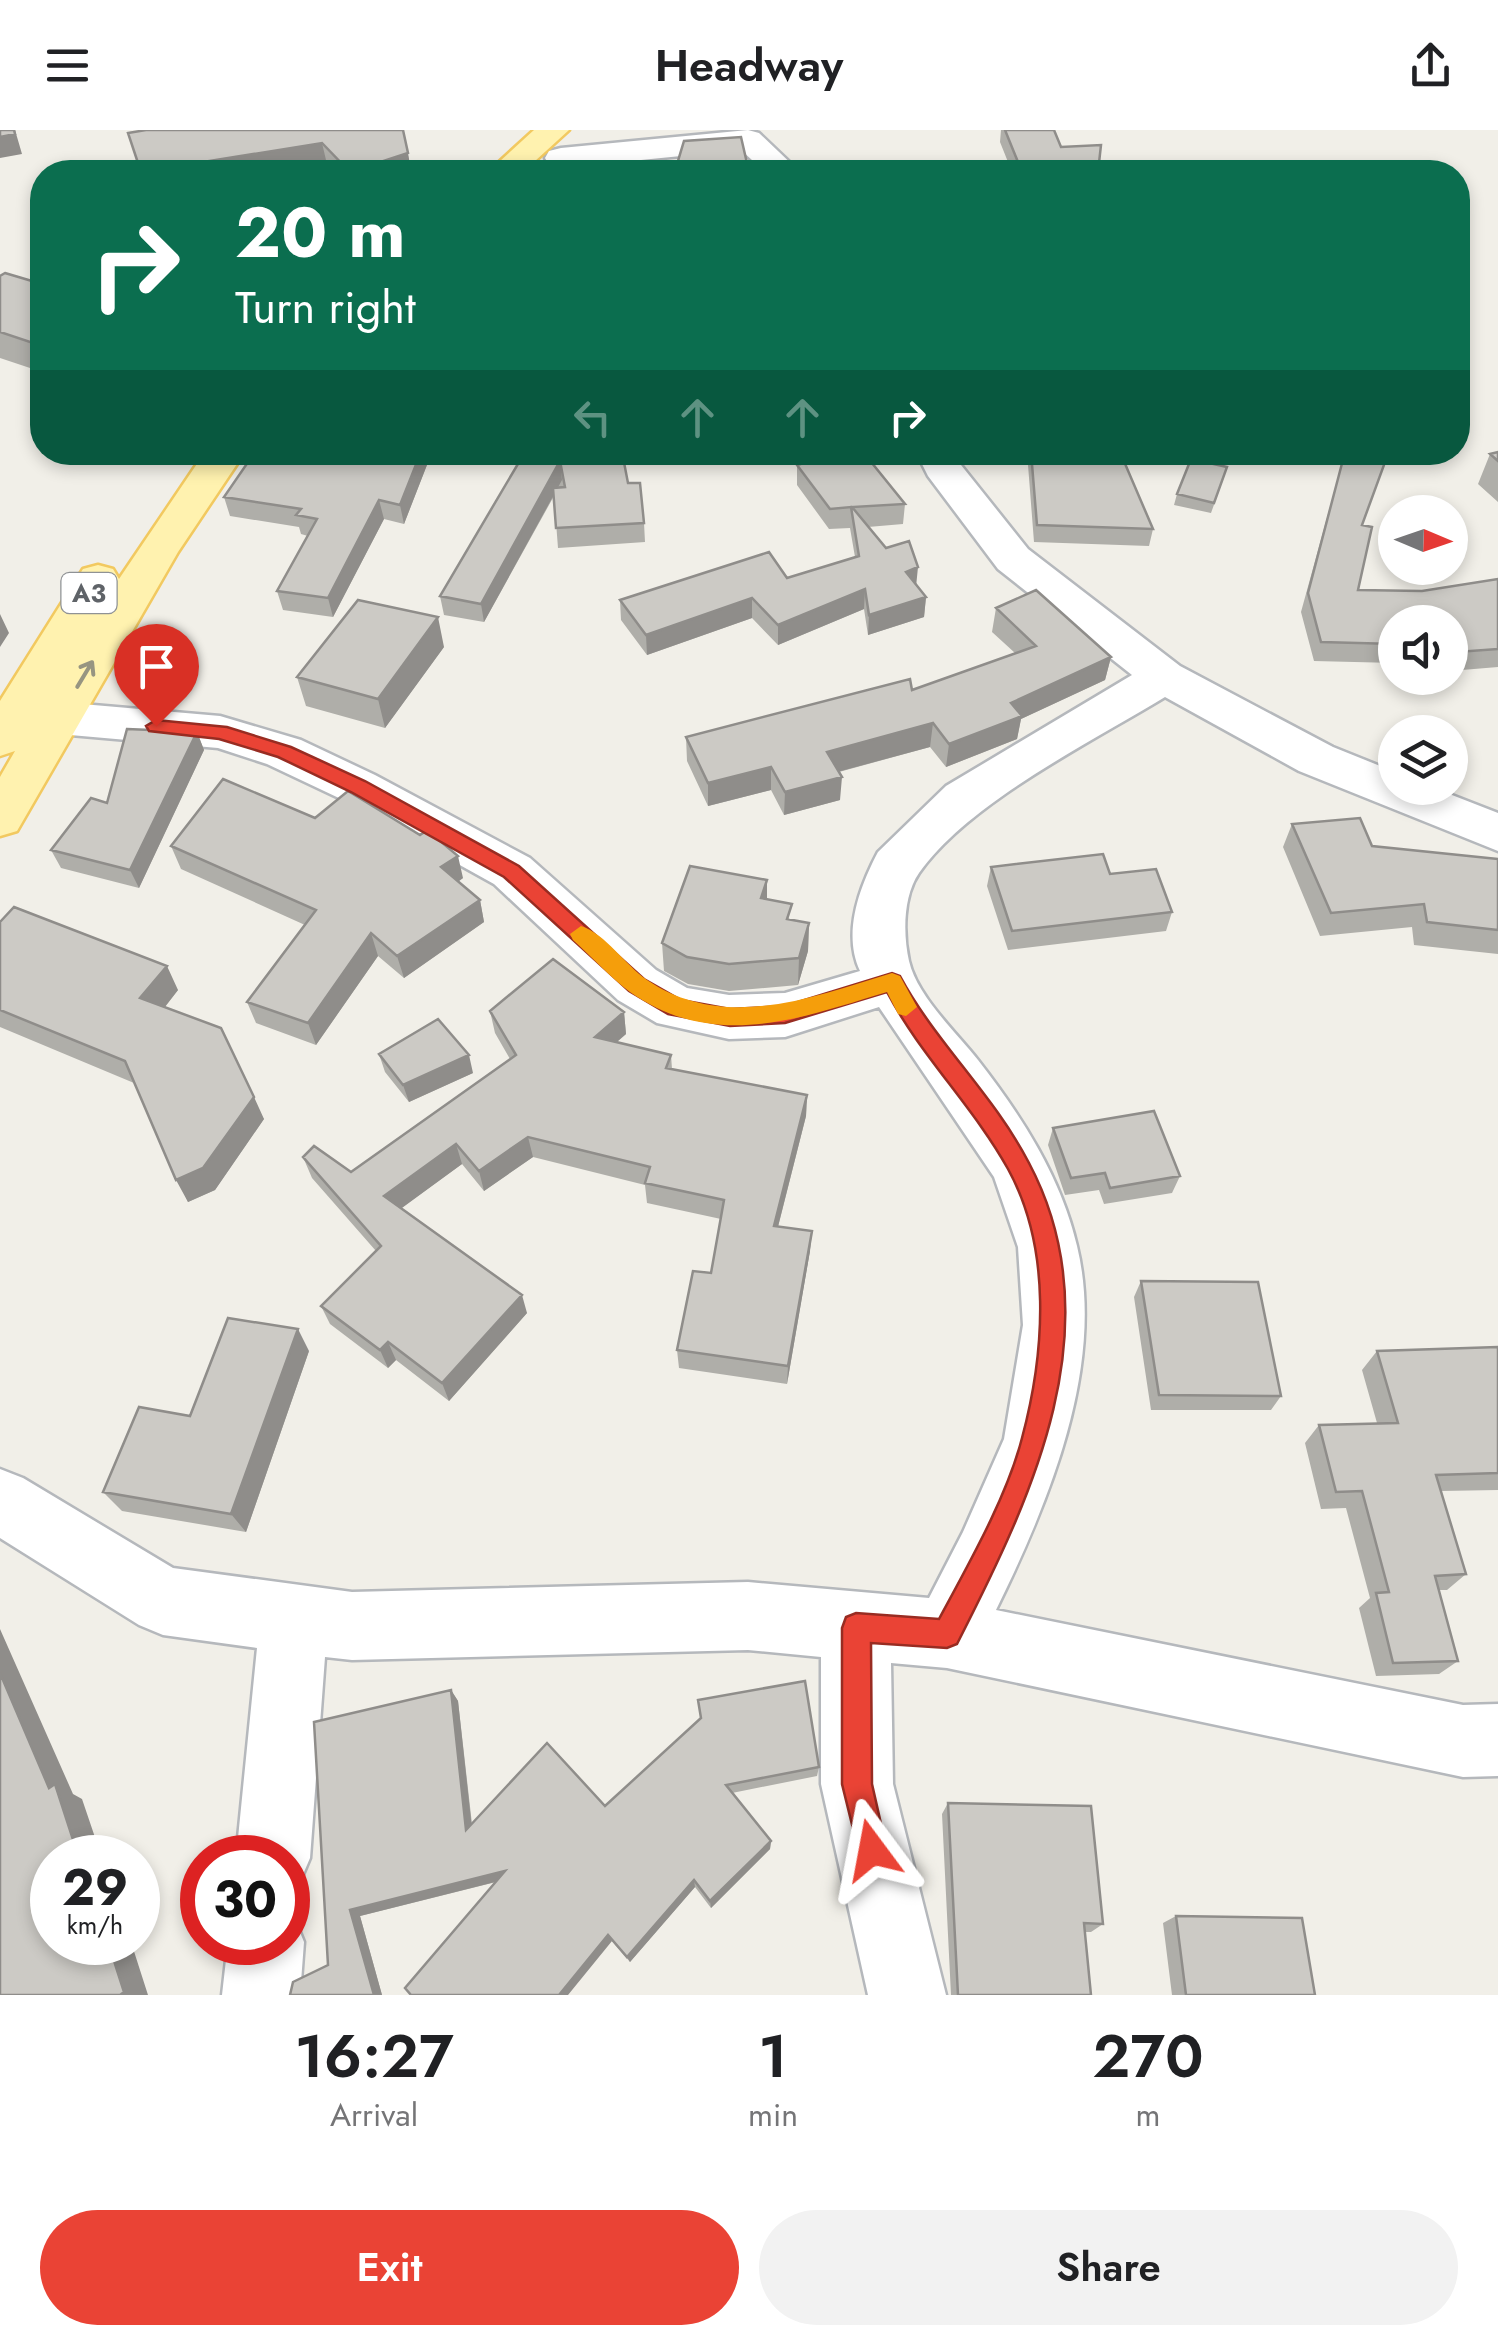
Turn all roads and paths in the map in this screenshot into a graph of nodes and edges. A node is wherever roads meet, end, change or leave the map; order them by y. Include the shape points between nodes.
1 (592, 130) edge
2 (750, 135) edge
3 (552, 154) edge
4 (773, 160) edge
5 (175, 465) edge
6 (217, 465) edge
7 (942, 465) edge
8 (1164, 678) junction
9 (59, 718) junction
10 (0, 739) edge
11 (0, 818) edge
12 (1498, 833) edge
13 (892, 982) junction
14 (0, 1501) edge
15 (294, 1618) junction
16 (856, 1628) junction
17 (947, 1634) junction
18 (1498, 1740) edge
19 (275, 1835) edge
20 (264, 1965) edge
21 (262, 1995) edge
22 (907, 1995) edge

1 - 3 main road
2 - 3 street
2 - 4 street
5 - 10 main road, A3
9 -> 6 main road, A3 via 158,550
7 - 8 street via 1012,559
8 - 12 street via 1316,760
8 - 13 street via 963,798 896,865 879,912 883,964
9 - 11 main road, A3
9 - 13 street via 220,732 358,786 512,871 636,985 676,1008 730,1018 785,1014
13 - 17 street via 1020,1168 1048,1247 1054,1325 1036,1440
14 - 15 street via 163,1600
15 - 16 street via 352,1626 748,1616
15 - 19 street
16 - 17 street
16 - 22 street via 857,1784
17 - 18 street via 1463,1742
20 - 21 street

